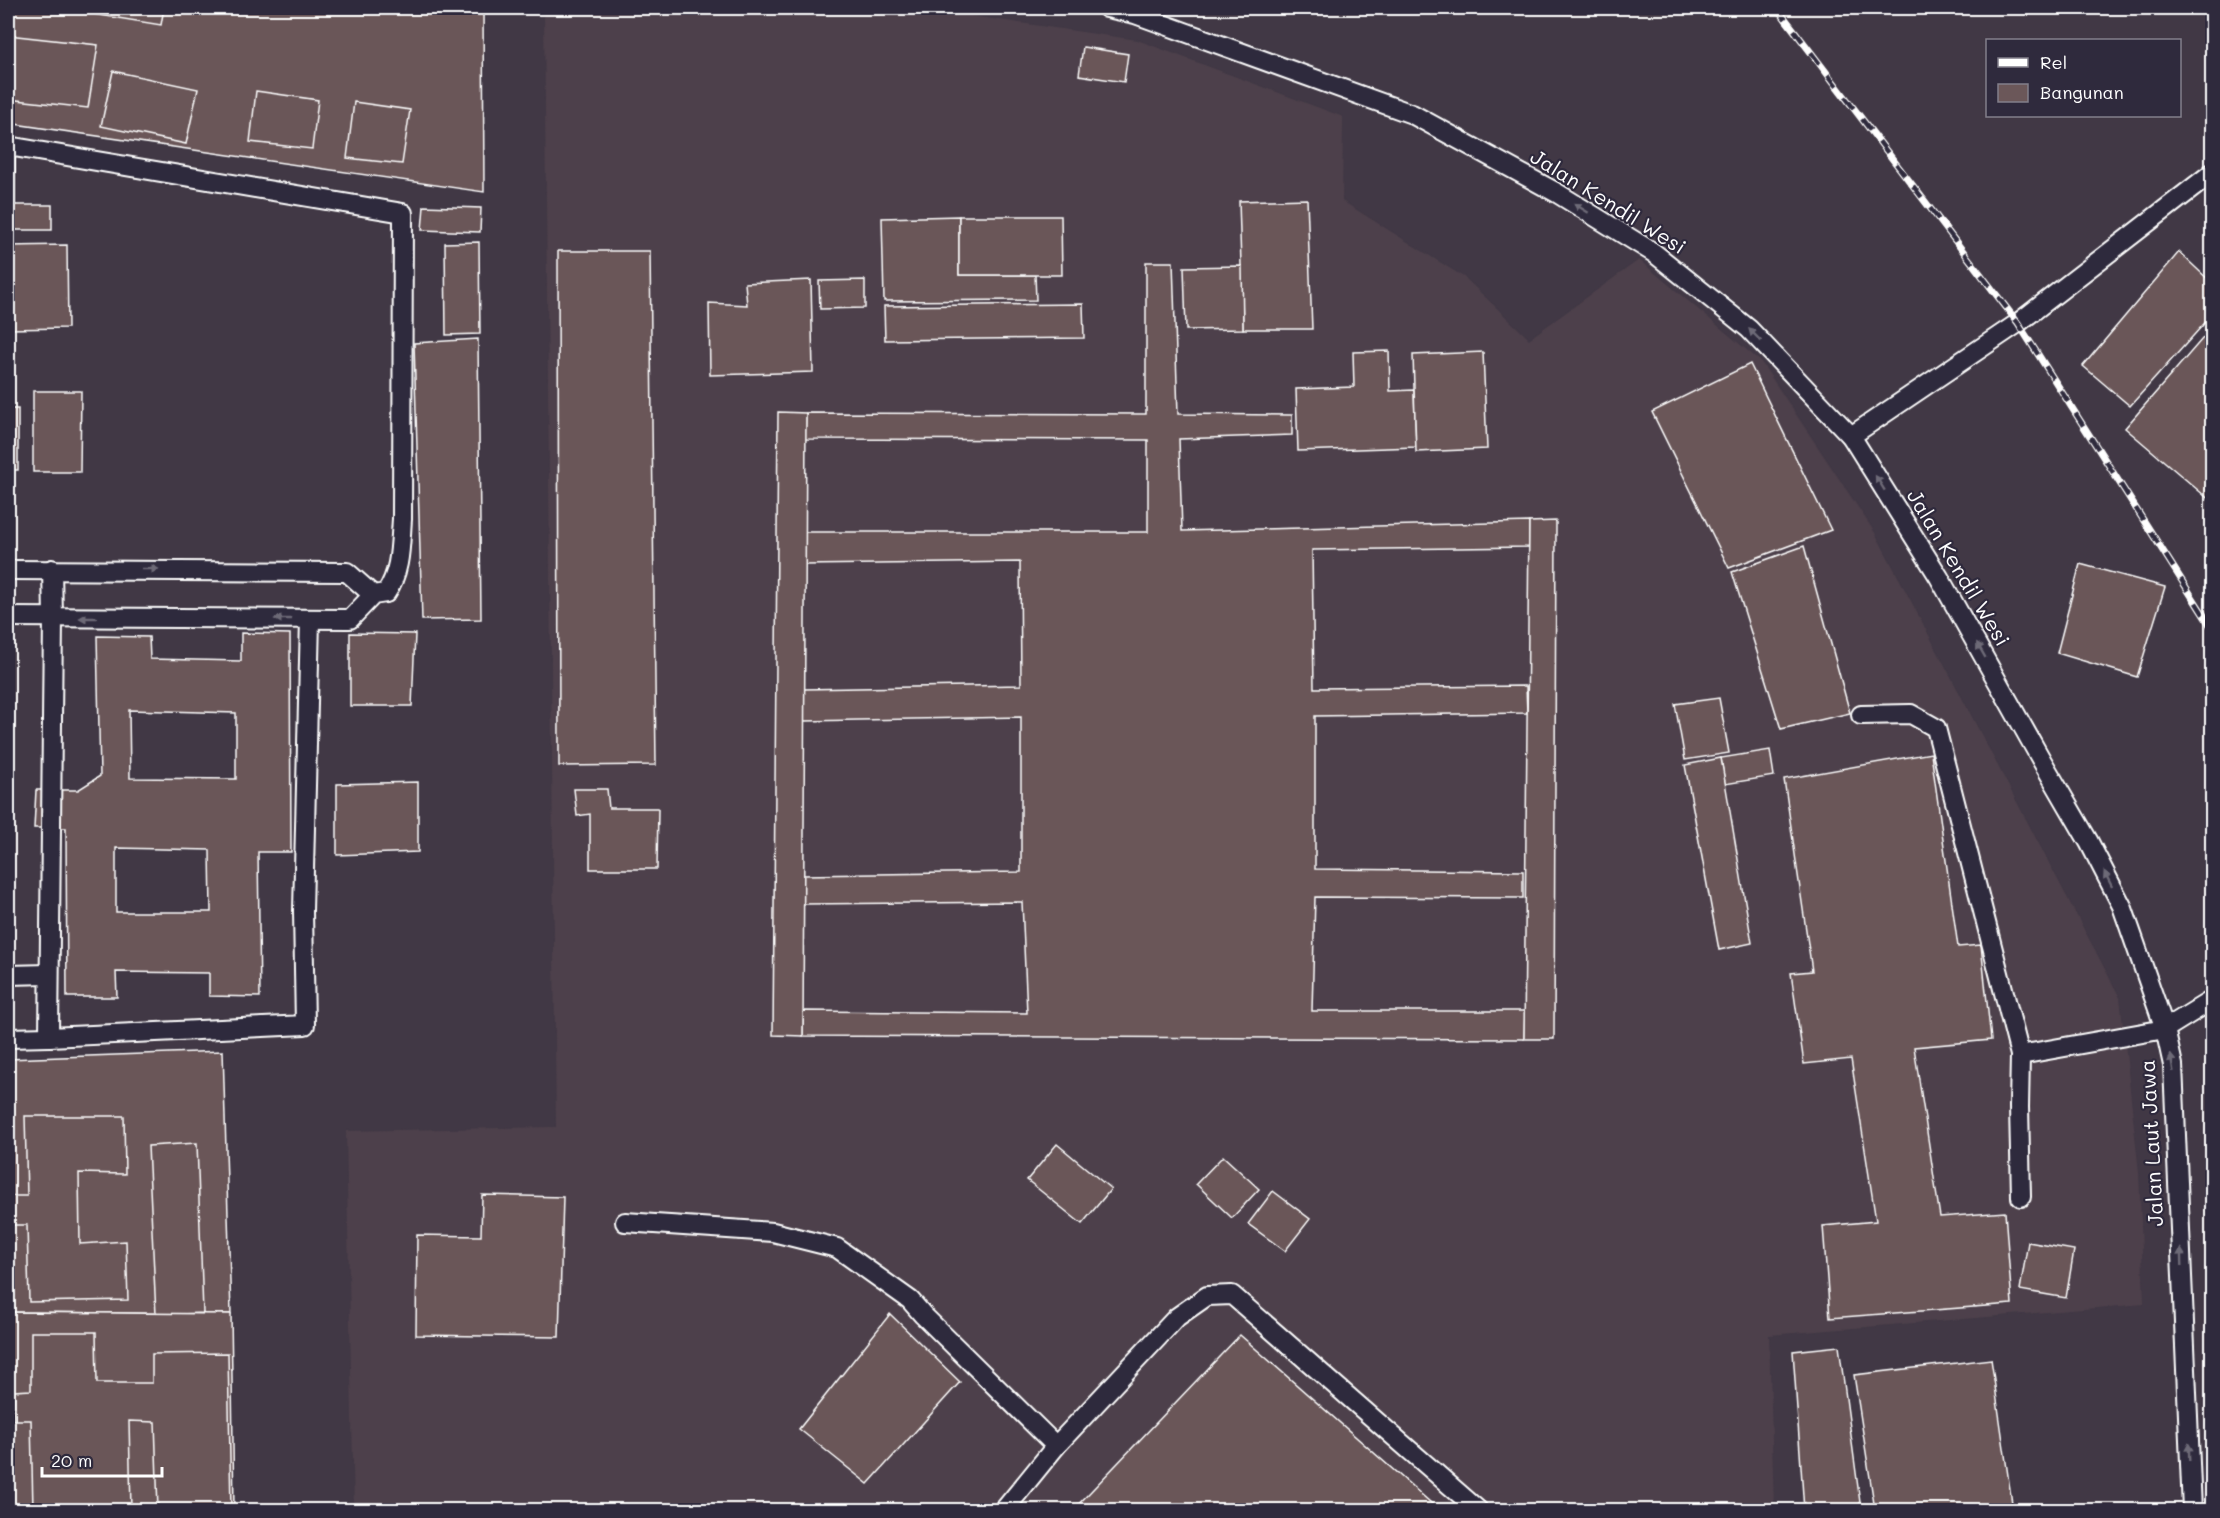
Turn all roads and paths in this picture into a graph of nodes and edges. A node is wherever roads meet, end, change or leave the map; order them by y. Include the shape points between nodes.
1 (1107, 8) edge
2 (8, 146) edge
3 (2212, 173) edge
4 (1851, 436) junction
5 (52, 569) junction
6 (8, 570) edge
7 (373, 595) junction
8 (8, 617) edge
9 (53, 618) junction
10 (310, 619) junction
11 (2010, 701) joint
12 (1861, 715) dead end
13 (49, 974) junction
14 (8, 975) edge
15 (2212, 1000) edge
16 (2165, 1029) junction
17 (49, 1037) junction
18 (8, 1038) edge
19 (2020, 1055) junction
20 (2021, 1197) dead end
21 (625, 1222) dead end
22 (1056, 1446) junction
23 (1004, 1510) edge
24 (1478, 1510) edge
25 (2192, 1510) edge

4 -> 1 lane, Jalan Kendil Wesi via 1749,329 1654,253 1557,193 1412,114 1135,14
2 - 7 lane via 403,213 399,563 386,593
3 - 4 lane via 2018,323
11 -> 4 lane, Jalan Kendil Wesi
5 - 6 lane
5 -> 7 lane via 347,572
5 - 9 lane
7 - 10 lane via 350,619
8 - 9 lane
10 -> 9 lane
9 - 13 lane
10 - 17 lane via 303,911 305,1025
16 -> 11 lane, Jalan Laut Jawa via 2122,906
12 - 19 lane via 1911,714 1936,728
13 - 14 lane
13 - 17 lane
15 - 16 lane
16 - 19 lane
25 -> 16 lane, Jalan Laut Jawa via 2173,1065
17 - 18 lane
19 - 20 lane
21 - 22 lane via 773,1232 837,1248 910,1300
22 - 23 lane
22 - 24 lane via 1177,1317 1207,1296 1232,1295

